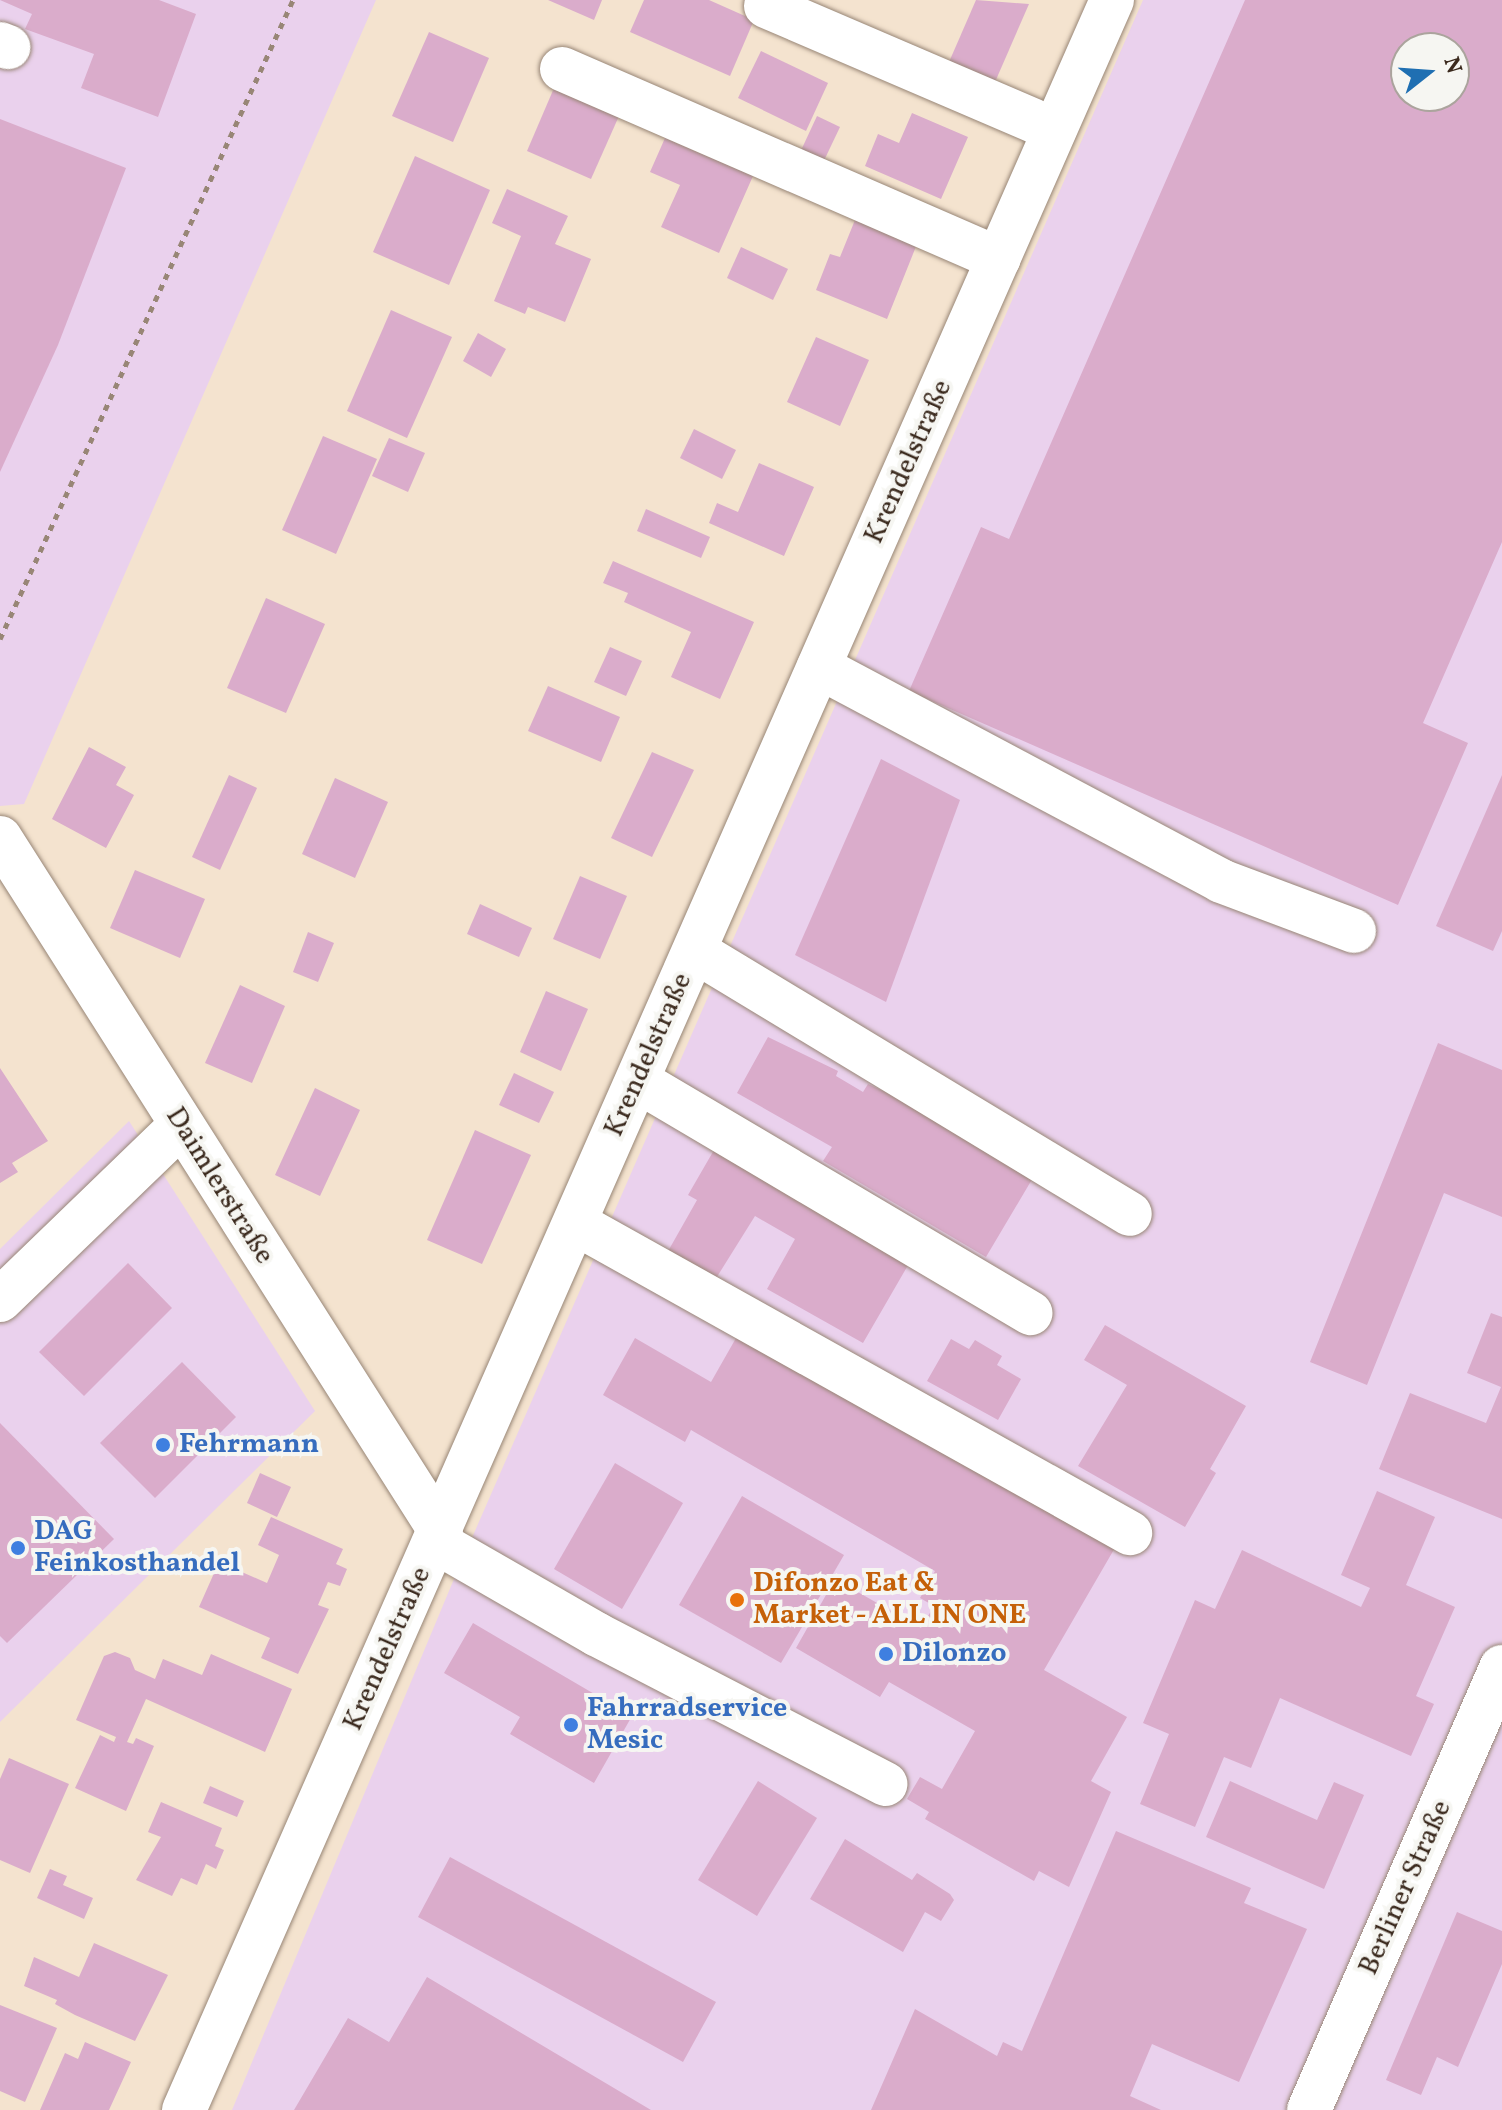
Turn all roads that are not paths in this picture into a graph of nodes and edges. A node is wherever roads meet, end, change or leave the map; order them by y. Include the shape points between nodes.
1 (1112, 0) edge
2 (766, 6) dead end
3 (562, 69) dead end
4 (1055, 130) junction
5 (998, 259) junction
6 (819, 667) junction
7 (0, 838) edge
8 (1354, 931) dead end
9 (695, 951) junction
10 (638, 1081) junction
11 (180, 1126) junction
12 (1130, 1214) dead end
13 (575, 1223) junction
14 (2, 1293) edge
15 (1031, 1313) dead end
16 (1130, 1533) dead end
17 (438, 1537) junction
18 (1502, 1667) edge
19 (885, 1784) dead end
20 (184, 2110) edge
21 (1309, 2110) edge

1 - 4 street, Krendelstraße
2 - 4 street
3 - 5 street
4 - 5 street, Krendelstraße
5 - 6 street, Krendelstraße
6 - 8 street via 1221,881
6 - 9 street, Krendelstraße
7 - 11 street, Daimlerstraße
9 - 10 street, Krendelstraße
9 - 12 street
10 - 13 street, Krendelstraße
10 - 15 street
11 - 14 street
11 - 17 street, Daimlerstraße
13 - 16 street
13 - 17 street, Krendelstraße
17 - 19 street via 596,1634
17 - 20 street, Krendelstraße
18 - 21 street, Berliner Straße

